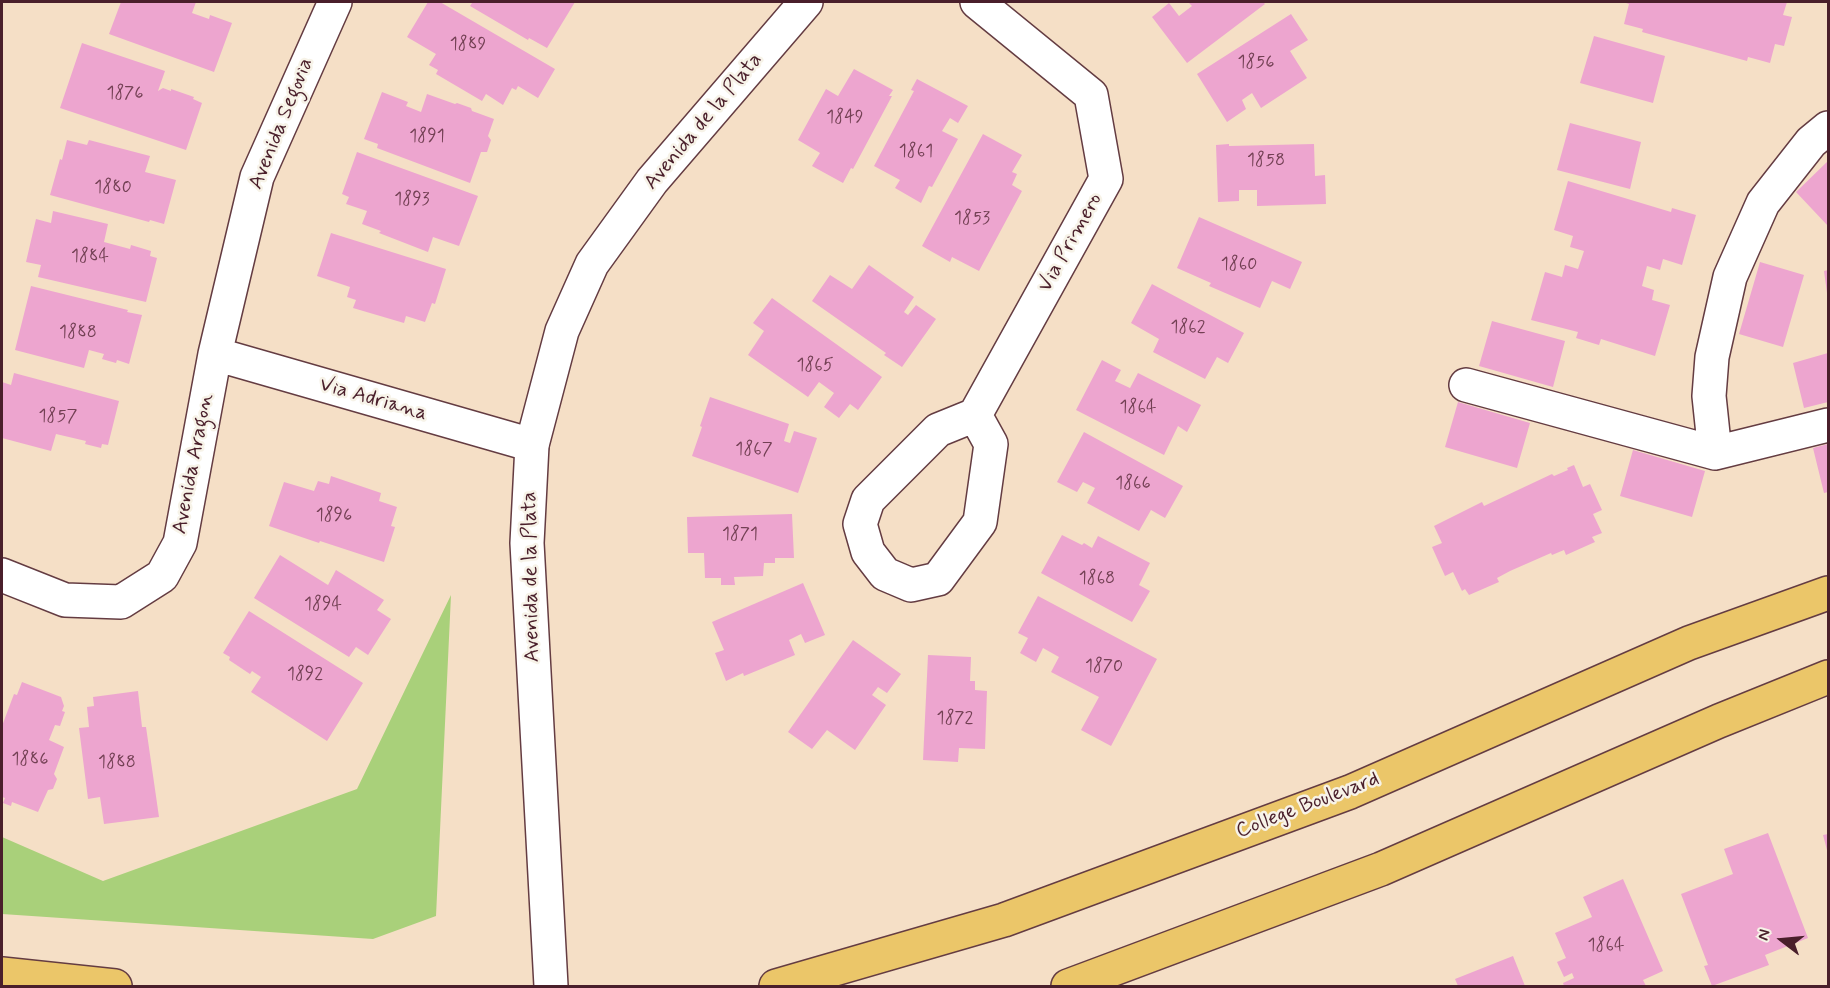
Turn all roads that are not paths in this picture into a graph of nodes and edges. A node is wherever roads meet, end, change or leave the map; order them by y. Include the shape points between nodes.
1 (335, 2) edge
2 (806, 2) edge
3 (977, 2) edge
4 (1828, 128) edge
5 (215, 354) junction
6 (1466, 385) dead end
7 (975, 415) junction
8 (1828, 425) edge
9 (532, 445) junction
10 (1715, 453) junction
11 (2, 575) edge
12 (1828, 593) edge
13 (1828, 677) edge
14 (2, 974) edge
15 (115, 987) edge
16 (551, 987) edge
17 (776, 987) edge
18 (1068, 987) edge

1 - 5 street, Avenida Segovia via 256,177
2 - 9 street, Avenida de la Plata via 652,182 592,264 561,331
3 - 7 street, Via Primero via 1091,94 1106,179
4 - 10 street via 1811,142 1763,204 1730,277 1710,377
5 - 9 street, Via Adriana
5 - 11 street, Avenida Aragon via 180,543 162,576 121,602 65,600
6 - 10 street
7 - 7 street via 938,429 868,500 860,524 868,552 885,574 911,585 938,579 980,522 991,444
8 - 10 street
9 - 16 street, Avenida de la Plata via 526,543
12 - 17 main road, College Boulevard via 1689,643 1338,796 1004,920
13 - 18 main road via 1381,869
14 - 15 main road

